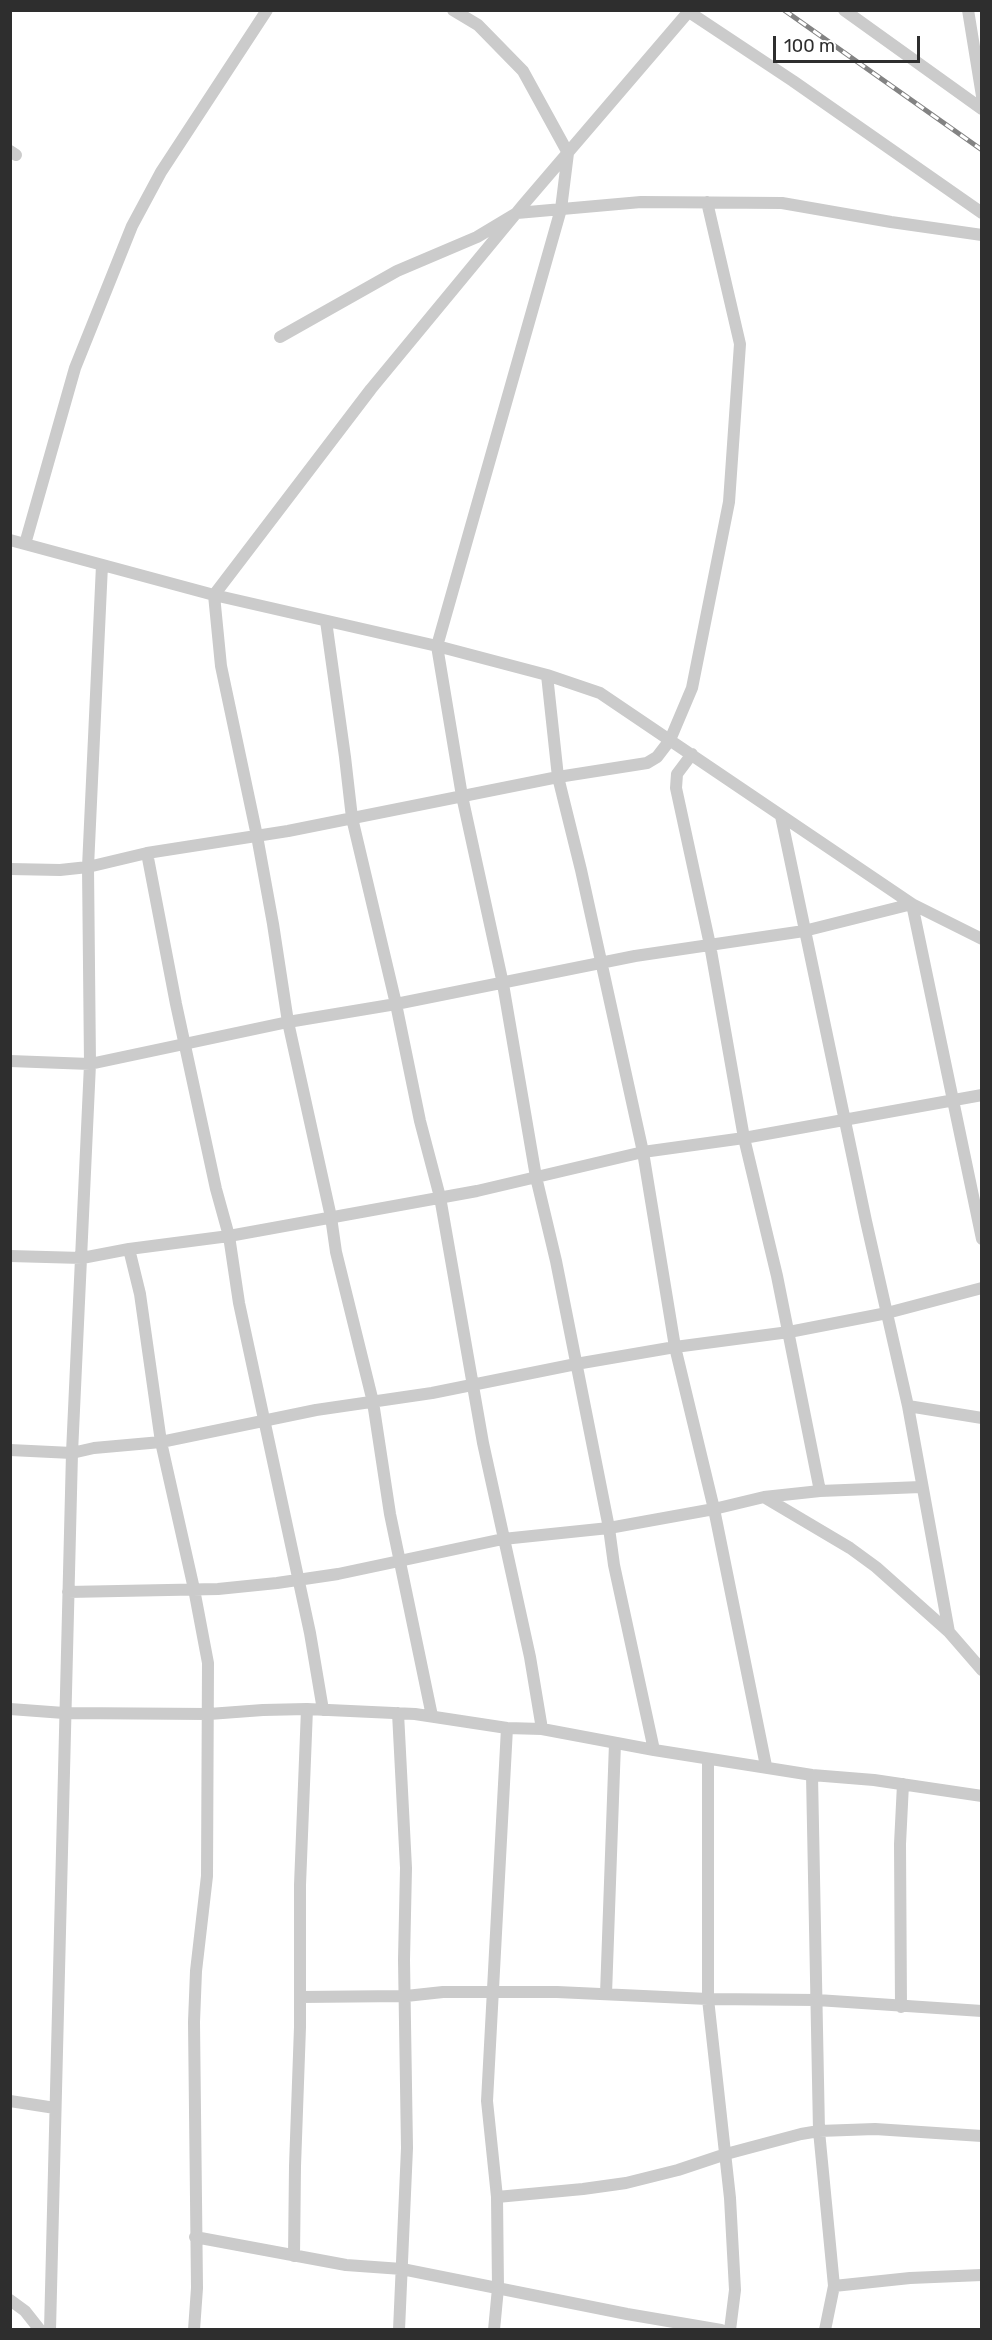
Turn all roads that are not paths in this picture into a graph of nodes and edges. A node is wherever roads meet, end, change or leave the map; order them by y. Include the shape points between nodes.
1 (267, 10) edge
2 (453, 10) edge
3 (844, 10) edge
4 (968, 10) edge
5 (688, 11) edge
6 (981, 96) edge
7 (981, 109) edge
8 (568, 153) junction
9 (707, 202) junction
10 (561, 209) junction
11 (517, 213) junction
12 (981, 213) edge
13 (981, 235) edge
14 (280, 337) dead end
15 (10, 540) edge
16 (25, 544) junction
17 (102, 565) junction
18 (214, 595) junction
19 (326, 621) junction
20 (437, 646) junction
21 (546, 675) junction
22 (670, 740) junction
23 (692, 754) junction
24 (558, 777) junction
25 (462, 796) junction
26 (781, 816) junction
27 (352, 818) junction
28 (257, 836) junction
29 (147, 853) junction
30 (88, 867) junction
31 (10, 869) edge
32 (912, 904) junction
33 (804, 931) junction
34 (981, 939) edge
35 (710, 945) junction
36 (602, 963) junction
37 (503, 984) junction
38 (396, 1004) junction
39 (288, 1022) junction
40 (186, 1043) junction
41 (10, 1061) edge
42 (90, 1064) junction
43 (981, 1095) edge
44 (952, 1101) junction
45 (845, 1119) junction
46 (744, 1138) junction
47 (643, 1152) junction
48 (536, 1176) junction
49 (440, 1197) junction
50 (331, 1217) junction
51 (229, 1236) junction
52 (981, 1239) edge
53 (129, 1249) junction
54 (10, 1256) edge
55 (82, 1258) junction
56 (981, 1288) edge
57 (887, 1313) junction
58 (789, 1332) junction
59 (675, 1347) junction
60 (576, 1364) junction
61 (473, 1386) junction
62 (373, 1402) junction
63 (908, 1406) junction
64 (981, 1418) edge
65 (264, 1420) junction
66 (161, 1442) junction
67 (10, 1450) edge
68 (72, 1453) junction
69 (921, 1487) junction
70 (820, 1491) junction
71 (765, 1497) junction
72 (714, 1509) junction
73 (609, 1528) junction
74 (503, 1539) junction
75 (401, 1561) junction
76 (298, 1580) junction
77 (194, 1589) junction
78 (68, 1592) junction
79 (949, 1632) junction
80 (981, 1670) edge
81 (10, 1709) edge
82 (307, 1709) junction
83 (323, 1710) junction
84 (64, 1713) junction
85 (398, 1713) junction
86 (209, 1714) junction
87 (432, 1716) junction
88 (507, 1728) junction
89 (542, 1729) junction
90 (615, 1743) junction
91 (654, 1750) junction
92 (708, 1759) junction
93 (766, 1766) junction
94 (812, 1775) junction
95 (903, 1784) junction
96 (981, 1796) edge
97 (494, 1991) junction
98 (606, 1994) junction
99 (406, 1996) junction
100 (300, 1997) junction
101 (708, 1999) junction
102 (817, 2000) junction
103 (901, 2007) junction
104 (981, 2011) edge
105 (10, 2101) edge
106 (55, 2108) junction
107 (819, 2131) junction
108 (981, 2136) edge
109 (726, 2154) junction
110 (497, 2197) junction
111 (195, 2237) junction
112 (294, 2256) junction
113 (402, 2269) junction
114 (981, 2275) edge
115 (834, 2286) junction
116 (498, 2288) junction
117 (10, 2300) edge
118 (40, 2330) edge
119 (50, 2330) edge
120 (194, 2330) edge
121 (399, 2330) edge
122 (494, 2330) edge
123 (722, 2330) edge
124 (730, 2330) edge
125 (825, 2330) edge

1 - 16 street via 161,172 132,226 75,368
2 - 8 street via 478,25 523,71
3 - 7 street
4 - 6 street
5 - 8 street
5 - 12 street
8 - 10 street
8 - 11 street
9 - 10 street via 641,202
9 - 13 street via 783,203
9 - 22 street via 740,344 729,502 692,688
10 - 11 street
10 - 20 street
11 - 14 street via 477,237 398,271
11 - 18 street via 371,389
15 - 16 street
16 - 17 street
17 - 18 street
17 - 30 street
18 - 19 street
18 - 28 street via 221,666
19 - 20 street
19 - 27 street
20 - 21 street
20 - 25 street
21 - 22 street via 600,693
21 - 24 street
22 - 23 street
22 - 24 street via 647,763
23 - 26 street
23 - 35 street via 677,774 676,788
24 - 25 street
24 - 36 street
25 - 27 street
25 - 37 street
26 - 32 street
26 - 33 street
27 - 28 street
27 - 38 street
28 - 29 street
28 - 39 street
29 - 30 street
29 - 40 street
30 - 31 street
30 - 42 street
32 - 33 street
32 - 34 street
32 - 44 street
33 - 35 street
33 - 45 street
35 - 36 street
35 - 46 street
36 - 37 street
36 - 47 street
37 - 38 street
37 - 48 street
38 - 39 street
38 - 49 street
39 - 40 street
39 - 50 street
40 - 42 street
40 - 51 street
41 - 42 street
42 - 55 street
43 - 44 street
44 - 45 street
44 - 52 street
45 - 46 street
45 - 57 street
46 - 47 street
46 - 58 street
47 - 48 street
47 - 59 street
48 - 49 street
48 - 60 street
49 - 50 street
49 - 61 street
50 - 51 street
50 - 62 street
51 - 53 street
51 - 65 street
53 - 55 street
53 - 66 street via 140,1294
54 - 55 street
55 - 68 street
56 - 57 street
57 - 58 street
57 - 63 street
58 - 59 street
58 - 70 street
59 - 60 street
59 - 72 street
60 - 61 street
60 - 73 street
61 - 62 street
61 - 74 street
62 - 65 street
62 - 75 street via 380,1462
63 - 64 street
63 - 69 street
65 - 66 street
65 - 76 street
66 - 68 street
66 - 77 street
67 - 68 street
68 - 78 street
69 - 70 street
69 - 79 street
70 - 71 street
71 - 72 street
71 - 79 street via 876,1567
72 - 73 street
72 - 93 street
73 - 74 street
73 - 91 street
74 - 75 street
74 - 89 street
75 - 76 street
75 - 87 street
76 - 77 street
76 - 83 street
77 - 78 street
77 - 86 street via 208,1663
78 - 84 street
79 - 80 street
81 - 84 street
82 - 83 street
82 - 86 street
82 - 100 street
83 - 85 street
84 - 86 street
84 - 106 street
85 - 87 street
85 - 99 street via 406,1868
86 - 111 street via 207,1876 194,2022
87 - 88 street
88 - 89 street
88 - 97 street
89 - 90 street
90 - 91 street
90 - 98 street
91 - 92 street
92 - 93 street
92 - 101 street
93 - 94 street
94 - 95 street
94 - 102 street
95 - 96 street
95 - 103 street
97 - 98 street
97 - 99 street
97 - 110 street via 488,2101
98 - 101 street
99 - 100 street
99 - 113 street via 407,2148
100 - 112 street
101 - 102 street
101 - 109 street
102 - 103 street
102 - 107 street
103 - 104 street
105 - 106 street
106 - 119 street
107 - 108 street via 875,2129
107 - 109 street
107 - 115 street
109 - 110 street via 626,2183
109 - 124 street via 735,2290
110 - 116 street
111 - 112 street
111 - 120 street
112 - 113 street
113 - 116 street
113 - 121 street
114 - 115 street
115 - 125 street
116 - 122 street
116 - 123 street
117 - 118 street

